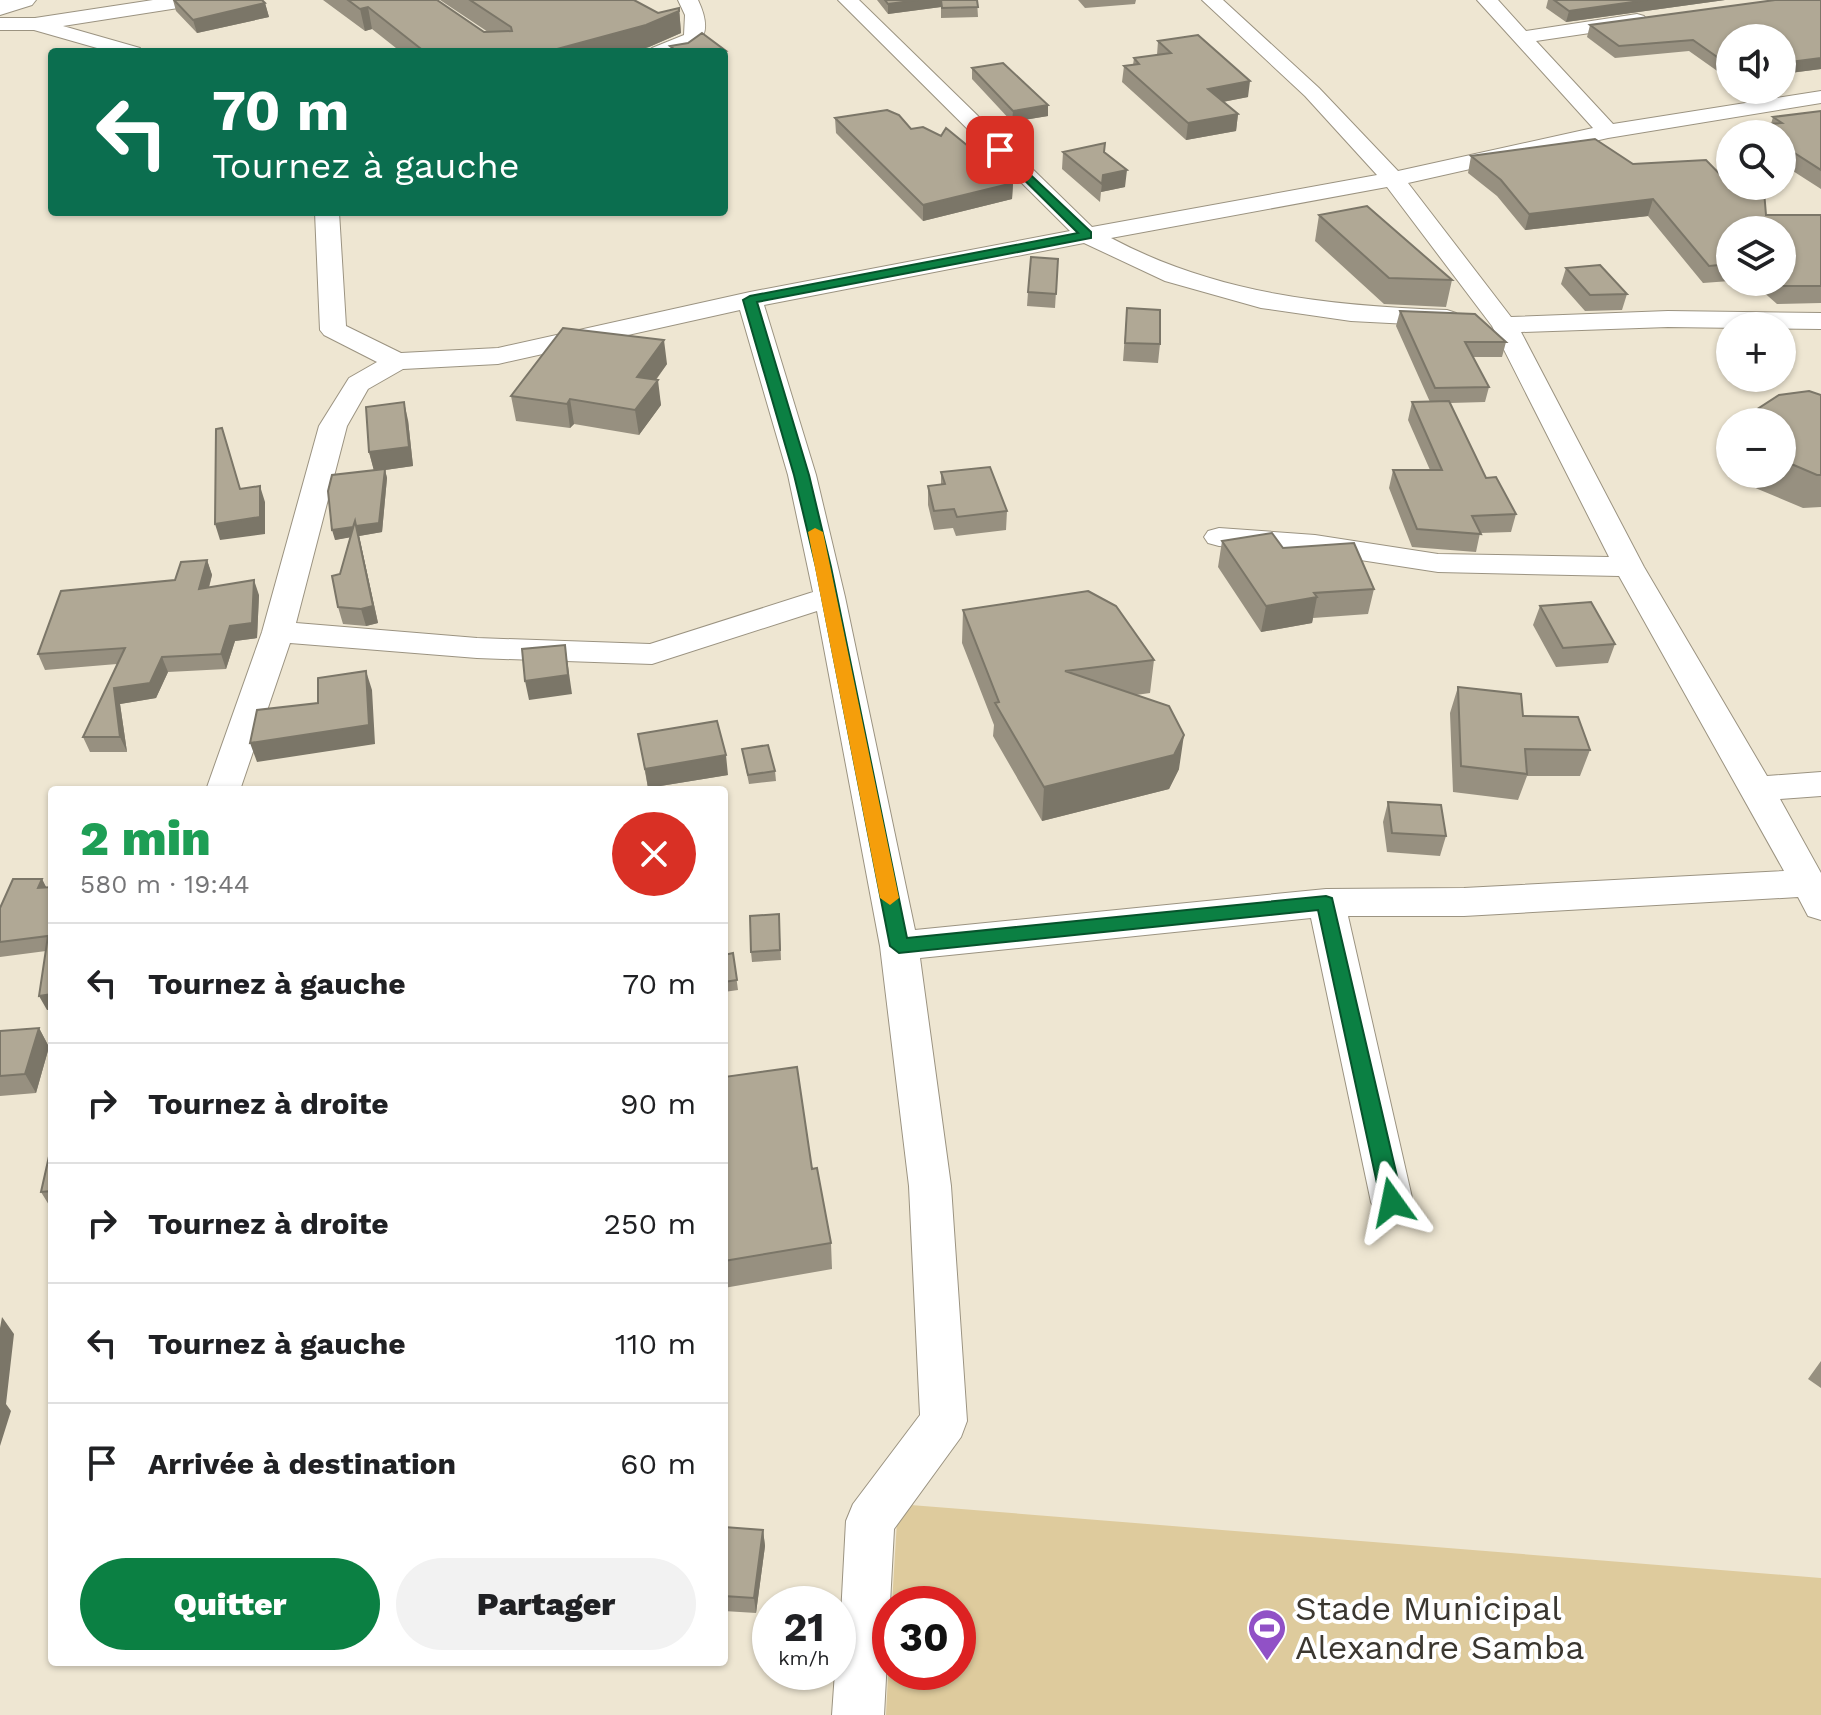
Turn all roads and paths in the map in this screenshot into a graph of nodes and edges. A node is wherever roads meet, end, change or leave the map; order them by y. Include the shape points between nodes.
1 (24, 0) edge
2 (191, 0) edge
3 (688, 0) edge
4 (848, 0) edge
5 (1212, 0) edge
6 (1487, 0) edge
7 (0, 8) edge
8 (1655, 17) edge
9 (0, 24) edge
10 (35, 24) junction
11 (1524, 37) junction
12 (119, 48) edge
13 (669, 48) edge
14 (1821, 97) edge
15 (1608, 131) junction
16 (1393, 179) junction
17 (327, 216) edge
18 (1087, 235) junction
19 (750, 300) junction
20 (1821, 321) edge
21 (1502, 322) junction
22 (397, 361) junction
23 (1219, 537) dead end
24 (1629, 567) junction
25 (830, 597) junction
26 (278, 632) junction
27 (1821, 784) edge
28 (224, 786) edge
29 (1757, 789) junction
30 (1814, 895) edge
31 (1326, 903) junction
32 (899, 946) junction
33 (1392, 1202) dead end
34 (858, 1715) edge

1 - 7 highway
2 - 10 street
3 - 13 street via 695,15 694,38
4 - 18 street
5 - 16 street via 1312,92
6 - 11 street
8 - 11 street
9 - 10 street
10 - 12 street
11 - 15 street
14 - 15 street
15 - 16 street
16 - 18 street
16 - 21 street
17 - 22 street via 333,330
18 - 19 street
18 - 21 street via 1126,258 1213,292 1301,310
19 - 22 street via 498,356
19 - 25 street via 802,475
20 - 21 street
21 - 24 street
22 - 26 street via 358,384 333,426
23 - 24 street via 1315,544 1438,563
24 - 29 street
25 - 26 street via 652,654 477,648
25 - 32 street
26 - 28 street
27 - 29 street
29 - 30 street
30 - 31 street
31 - 32 street
31 - 33 street
32 - 34 street via 930,1186 944,1421 870,1521

